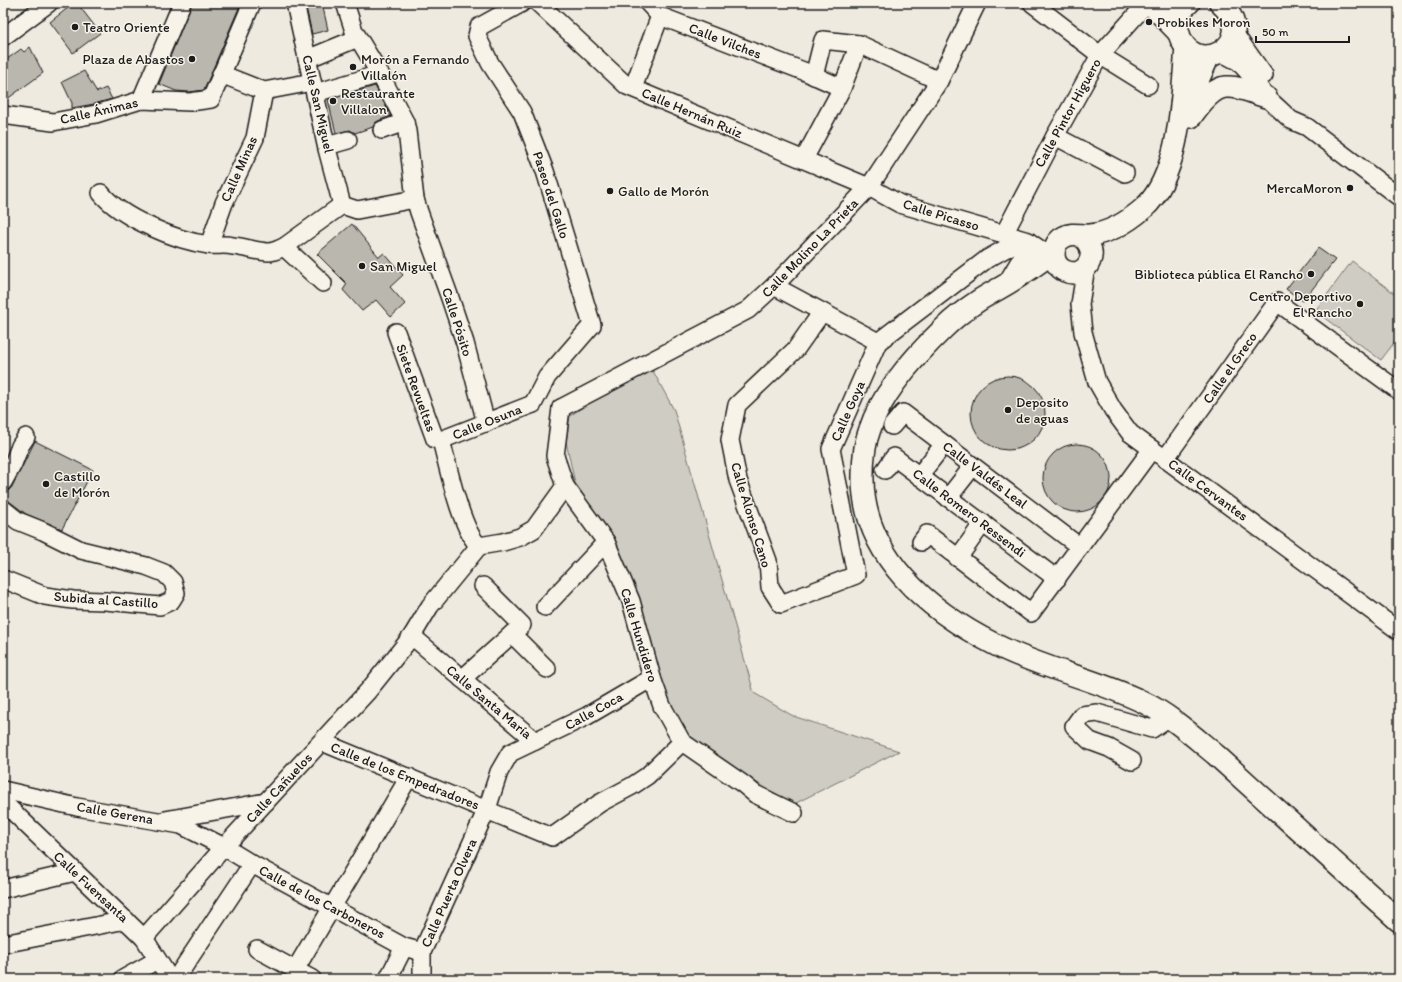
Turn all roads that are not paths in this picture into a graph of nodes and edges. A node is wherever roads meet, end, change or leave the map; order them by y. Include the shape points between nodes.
1 (49, 3) edge
2 (182, 3) edge
3 (252, 3) edge
4 (295, 3) edge
5 (345, 3) edge
6 (522, 3) edge
7 (538, 3) edge
8 (977, 3) edge
9 (1032, 3) edge
10 (1147, 3) edge
11 (1220, 3) edge
12 (1181, 4) edge
13 (653, 7) edge
14 (1234, 33) junction
15 (3, 37) edge
16 (358, 38) junction
17 (1183, 42) junction
18 (859, 44) junction
19 (1215, 54) junction
20 (1100, 55) junction
21 (307, 59) junction
22 (221, 74) junction
23 (380, 74) junction
24 (810, 74) junction
25 (938, 80) junction
26 (1148, 85) dead end
27 (314, 87) junction
28 (633, 88) junction
29 (842, 88) junction
30 (264, 92) junction
31 (1266, 97) junction
32 (141, 100) junction
33 (3, 115) edge
34 (1191, 117) junction
35 (405, 122) junction
36 (1307, 127) junction
37 (382, 130) dead end
38 (1055, 136) junction
39 (348, 140) dead end
40 (327, 146) junction
41 (804, 159) junction
42 (1125, 173) dead end
43 (869, 187) junction
44 (101, 193) dead end
45 (1399, 197) edge
46 (415, 199) junction
47 (342, 205) junction
48 (1016, 237) junction
49 (209, 245) junction
50 (284, 248) junction
51 (1061, 254) junction
52 (1088, 263) junction
53 (1011, 282) junction
54 (322, 283) dead end
55 (774, 286) junction
56 (1080, 304) junction
57 (822, 312) junction
58 (396, 332) dead end
59 (878, 342) junction
60 (1399, 391) edge
61 (534, 404) junction
62 (561, 408) junction
63 (486, 423) junction
64 (892, 426) dead end
65 (26, 437) dead end
66 (441, 440) junction
67 (944, 444) junction
68 (1159, 454) junction
69 (972, 466) junction
70 (885, 470) dead end
71 (920, 476) junction
72 (3, 482) edge
73 (566, 486) junction
74 (948, 498) junction
75 (3, 509) edge
76 (983, 523) junction
77 (606, 542) junction
78 (921, 542) dead end
79 (479, 546) junction
80 (1080, 547) junction
81 (958, 558) junction
82 (3, 579) edge
83 (1057, 579) junction
84 (483, 586) dead end
85 (781, 604) joint
86 (545, 607) dead end
87 (1399, 631) edge
88 (512, 634) junction
89 (412, 636) junction
90 (547, 669) dead end
91 (652, 678) junction
92 (462, 679) junction
93 (1168, 718) junction
94 (535, 741) junction
95 (322, 742) junction
96 (682, 742) junction
97 (1132, 761) dead end
98 (409, 778) junction
99 (3, 790) edge
100 (3, 802) edge
101 (266, 802) junction
102 (487, 809) junction
103 (794, 813) dead end
104 (159, 821) junction
105 (224, 847) junction
106 (252, 864) junction
107 (75, 872) junction
108 (3, 889) edge
109 (332, 907) junction
110 (126, 920) junction
111 (1399, 921) edge
112 (144, 938) junction
113 (3, 944) edge
114 (404, 947) junction
115 (257, 949) dead end
116 (422, 952) junction
117 (295, 970) junction
118 (173, 972) edge
119 (123, 979) edge
120 (312, 979) edge
121 (388, 979) edge
122 (422, 979) edge

1 - 15 street
2 - 32 street
3 - 22 street, Calle Ánimas
4 - 21 street, Calle San Miguel
5 - 16 street, Calle Pósito
6 - 61 street, Paseo del Gallo via 479,27 477,36 490,63 522,112 545,171 592,325 547,377
7 - 28 street, Calle Hernán Ruiz via 627,86
8 - 25 street, Calle Molino La Prieta
9 - 20 street
10 - 17 street
10 - 20 street, Calle Pintor Higuero
11 - 14 main road via 1233,23
12 - 17 main road via 1177,28
13 - 24 street, Calle Vilches
13 - 28 street
14 - 19 main road via 1226,47
14 - 36 street via 1257,66
16 - 21 street
16 - 23 street, Calle Pósito
17 - 19 main road via 1192,52 1200,55
17 - 51 main road via 1182,107 1176,142 1168,169 1156,193 1145,207 1129,220 1092,235
18 - 24 street via 823,40
18 - 25 street
18 - 29 street
19 - 31 street via 1239,62
19 - 34 main road via 1196,85
20 - 26 street
20 - 38 street, Calle Pintor Higuero
21 - 27 street, Calle San Miguel
22 - 30 street
22 - 32 street, Calle Ánimas via 211,99 190,102
23 - 27 street
23 - 35 street, Calle Pósito
24 - 29 street, Calle Vilches
25 - 43 street, Calle Molino La Prieta
27 - 30 street
27 - 40 street, Calle San Miguel
28 - 41 street, Calle Hernán Ruiz
29 - 41 street
30 - 49 street, Calle Minas via 254,138 224,203
31 - 34 main road via 1225,87 1203,102
31 - 36 street via 1291,120
32 - 33 street, Calle Ánimas via 96,114 53,122
34 - 52 main road via 1182,160 1164,198 1150,216
35 - 37 street
35 - 46 street, Calle Pósito
36 - 45 street
38 - 42 street
38 - 48 street, Calle Pintor Higuero
39 - 40 street
40 - 47 street, Calle San Miguel
41 - 43 street, Calle Hernán Ruiz
43 - 48 street, Calle Picasso via 900,204
43 - 55 street, Calle Molino La Prieta
44 - 49 street via 108,202 144,224 164,233
46 - 47 street via 357,210
46 - 63 street, Calle Pósito via 465,343
47 - 50 street
48 - 51 street, Calle Picasso
48 - 53 street via 1025,252
48 - 59 street, Calle Goya via 1012,245 987,259
49 - 50 street via 232,245 270,252
50 - 54 street
51 - 52 main road via 1076,272
51 - 52 main road via 1084,238 1091,247
51 - 53 main road
51 - 56 street, Calle Cervantes
52 - 56 street, Calle Cervantes
53 - 93 main road via 977,301 944,327 914,360 878,409 870,427 863,458 865,506 871,526 881,548 898,571 939,610 968,630 998,646 1144,703
55 - 57 street
55 - 62 street, Calle Molino La Prieta via 748,310
56 - 68 street, Calle Cervantes via 1083,332 1097,383 1130,432
57 - 59 street
57 - 85 street, Calle Alonso Cano via 796,349 737,405 730,440 738,480 768,561 770,587
58 - 66 street, Siete Revueltas via 435,439
59 - 85 street, Calle Goya via 831,449 856,575
60 - 68 street, Calle el Greco via 1277,302
61 - 62 street
61 - 63 street, Calle Osuna
62 - 73 street, Calle Hundidero via 555,456
63 - 66 street, Calle Osuna
64 - 67 street, Calle Valdés Leal via 903,413
65 - 72 street
66 - 79 street via 459,508 474,542
67 - 69 street, Calle Valdés Leal
67 - 71 street
68 - 80 street
68 - 87 street, Calle Cervantes
69 - 74 street
69 - 80 street, Calle Valdés Leal
70 - 71 street, Calle Romero Ressendi via 894,457
71 - 74 street, Calle Romero Ressendi
73 - 77 street, Calle Hundidero
73 - 79 street via 534,529 520,537
74 - 76 street, Calle Romero Ressendi
75 - 82 street, Subida al Castillo via 18,521 81,550 164,573 174,582 176,593 171,601 160,606 73,600 45,596
76 - 81 street
76 - 83 street, Calle Romero Ressendi
77 - 86 street
77 - 91 street, Calle Hundidero via 631,602
78 - 81 street via 927,534
79 - 89 street, Calle Cañuelos via 430,606
80 - 83 street
81 - 83 street via 1031,613
84 - 88 street via 522,625
88 - 90 street
88 - 92 street
89 - 92 street, Calle Santa María
89 - 95 street, Calle Cañuelos via 368,692
91 - 94 street, Calle Coca via 587,716
91 - 96 street, Calle Hundidero via 664,710
92 - 94 street, Calle Santa María
93 - 97 street via 1152,729 1097,713 1082,715 1074,726 1090,741
93 - 111 main road via 1216,755
94 - 102 street, Calle Santa María via 510,753 498,772
95 - 98 street, Calle de los Empedradores
95 - 101 street, Calle Cañuelos
96 - 102 street, Calle de los Empedradores via 647,776 600,803 552,837
96 - 103 street, Calle Hundidero via 755,794
98 - 102 street, Calle de los Empedradores
98 - 109 street
99 - 104 street, Calle Gerena via 77,807
100 - 107 street, Calle Fuensanta
101 - 104 street
101 - 105 street, Calle Cañuelos
102 - 116 street, Calle Puerta Olvera
104 - 105 street, Calle Gerena via 181,825
105 - 106 street, Calle de los Carboneros
105 - 112 street, Calle Cañuelos
106 - 109 street, Calle de los Carboneros
106 - 118 street
107 - 108 street
107 - 110 street, Calle Fuensanta
109 - 114 street, Calle de los Carboneros
109 - 117 street
110 - 112 street, Calle Fuensanta
110 - 113 street
112 - 118 street, Calle Fuensanta
114 - 116 street, Calle de los Carboneros
114 - 121 street
115 - 117 street
116 - 122 street, Calle Puerta Olvera
117 - 120 street
118 - 119 street

